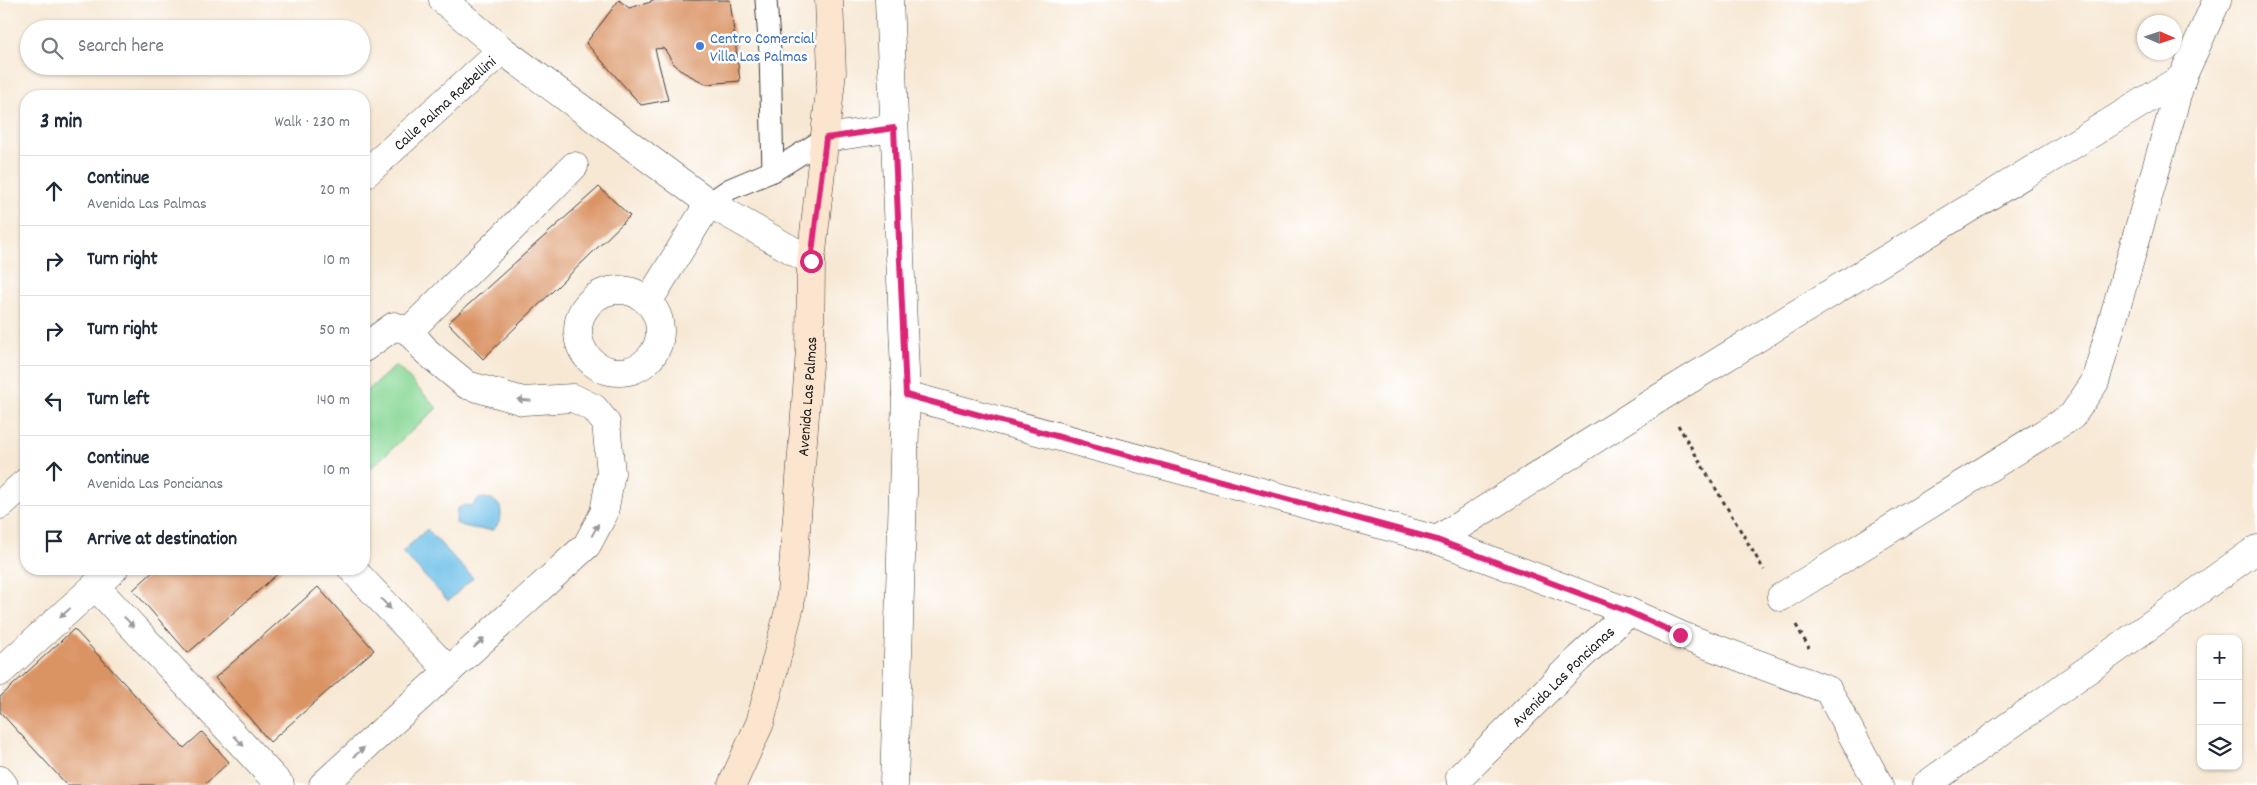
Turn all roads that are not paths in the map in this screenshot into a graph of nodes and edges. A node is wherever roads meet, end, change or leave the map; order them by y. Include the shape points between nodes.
1 (443, 0) edge
2 (766, 0) edge
3 (829, 0) edge
4 (889, 0) edge
5 (2217, 0) edge
6 (502, 50) junction
7 (2182, 78) junction
8 (894, 128) junction
9 (826, 138) junction
10 (574, 166) dead end
11 (370, 170) edge
12 (773, 171) junction
13 (709, 203) junction
14 (811, 261) junction
15 (648, 302) junction
16 (409, 331) junction
17 (370, 344) edge
18 (603, 368) junction
19 (906, 395) junction
20 (584, 403) junction
21 (20, 487) edge
22 (0, 505) edge
23 (1437, 540) junction
24 (2257, 549) edge
25 (358, 575) edge
26 (105, 577) edge
27 (1781, 597) road end
28 (1629, 612) junction
29 (449, 671) junction
30 (0, 672) edge
31 (1460, 777) dead end
32 (0, 780) edge
33 (4, 785) edge
34 (280, 785) edge
35 (323, 785) edge
36 (732, 785) edge
37 (894, 785) edge
38 (1879, 785) edge
39 (1926, 785) edge

1 - 6 street
2 - 12 lane
3 - 9 main road, Avenida Las Palmas via 832,72
4 - 8 street
5 - 7 street
6 - 11 street, Calle Palma Roebellini
6 - 13 street
7 - 23 street via 1661,397
7 - 27 street via 2095,382 2072,416
8 - 9 street
8 - 19 street
9 - 12 lane
9 - 14 main road, Avenida Las Palmas
10 - 16 street
12 - 13 lane via 730,188
13 - 14 street
13 - 15 street
14 - 36 main road, Avenida Las Palmas via 810,350 790,606 760,723
15 - 18 street via 660,324 656,350 638,368 625,372
15 - 18 street via 627,290 603,293 592,299 579,319 578,331 585,354
16 - 17 street via 394,326
20 -> 16 street via 522,401 467,385 427,352
18 - 20 street
19 - 23 street
19 - 37 street
29 -> 20 street via 587,545 604,513 611,473 606,422
21 - 22 street
23 - 28 street
24 - 39 street
25 -> 29 street
26 -> 30 street
26 -> 34 street
28 - 31 street, Avenida Las Poncianas
28 - 38 street, Avenida Las Poncianas via 1680,635 1828,690
35 -> 29 street
32 - 33 street

